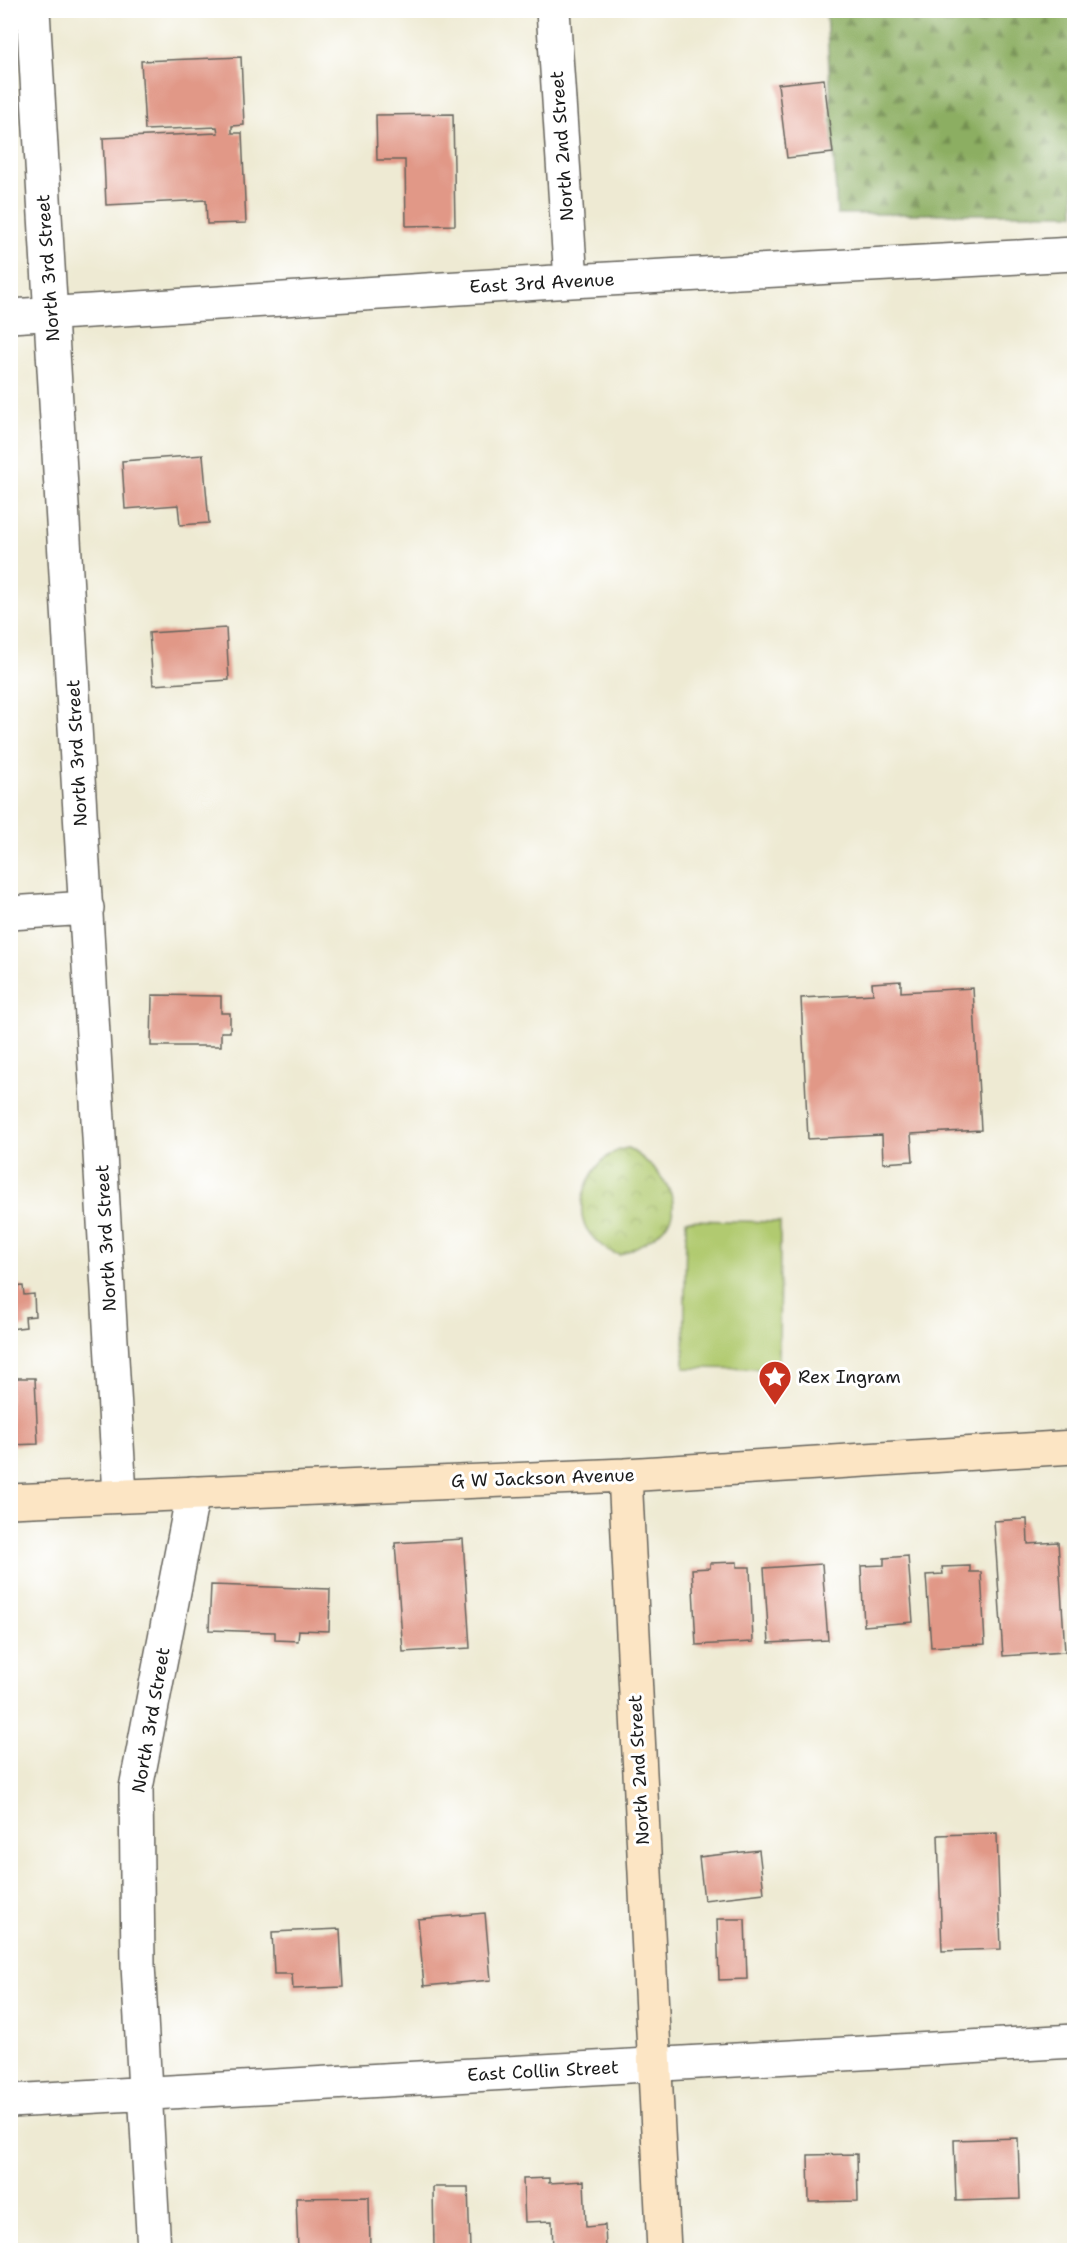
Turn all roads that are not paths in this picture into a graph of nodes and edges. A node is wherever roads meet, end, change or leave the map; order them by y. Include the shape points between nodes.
1 (33, 10) edge
2 (553, 10) edge
3 (1074, 254) edge
4 (571, 281) junction
5 (51, 314) junction
6 (10, 316) edge
7 (87, 908) junction
8 (10, 913) edge
9 (1074, 1447) edge
10 (625, 1475) junction
11 (193, 1493) junction
12 (120, 1495) junction
13 (10, 1501) edge
14 (1074, 2041) edge
15 (653, 2064) junction
16 (145, 2094) junction
17 (10, 2101) edge
18 (154, 2250) edge
19 (664, 2250) edge

1 - 5 street, North 3rd Street
2 - 4 street, North 2nd Street
3 - 4 street, East 3rd Avenue
4 - 5 street, East 3rd Avenue
5 - 6 street, East 3rd Avenue
5 - 7 street, North 3rd Street
7 - 8 street
7 - 12 street, North 3rd Street
9 - 10 street, G W Jackson Avenue
10 - 11 street, G W Jackson Avenue
10 - 15 street, North 2nd Street
11 - 12 street, G W Jackson Avenue
11 - 16 street, North 3rd Street via 136,1788 138,1965
12 - 13 street, G W Jackson Avenue
14 - 15 street, East Collin Street
15 - 16 street, East Collin Street
15 - 19 street, North 2nd Street
16 - 17 street, East Collin Street
16 - 18 street, North 3rd Street

